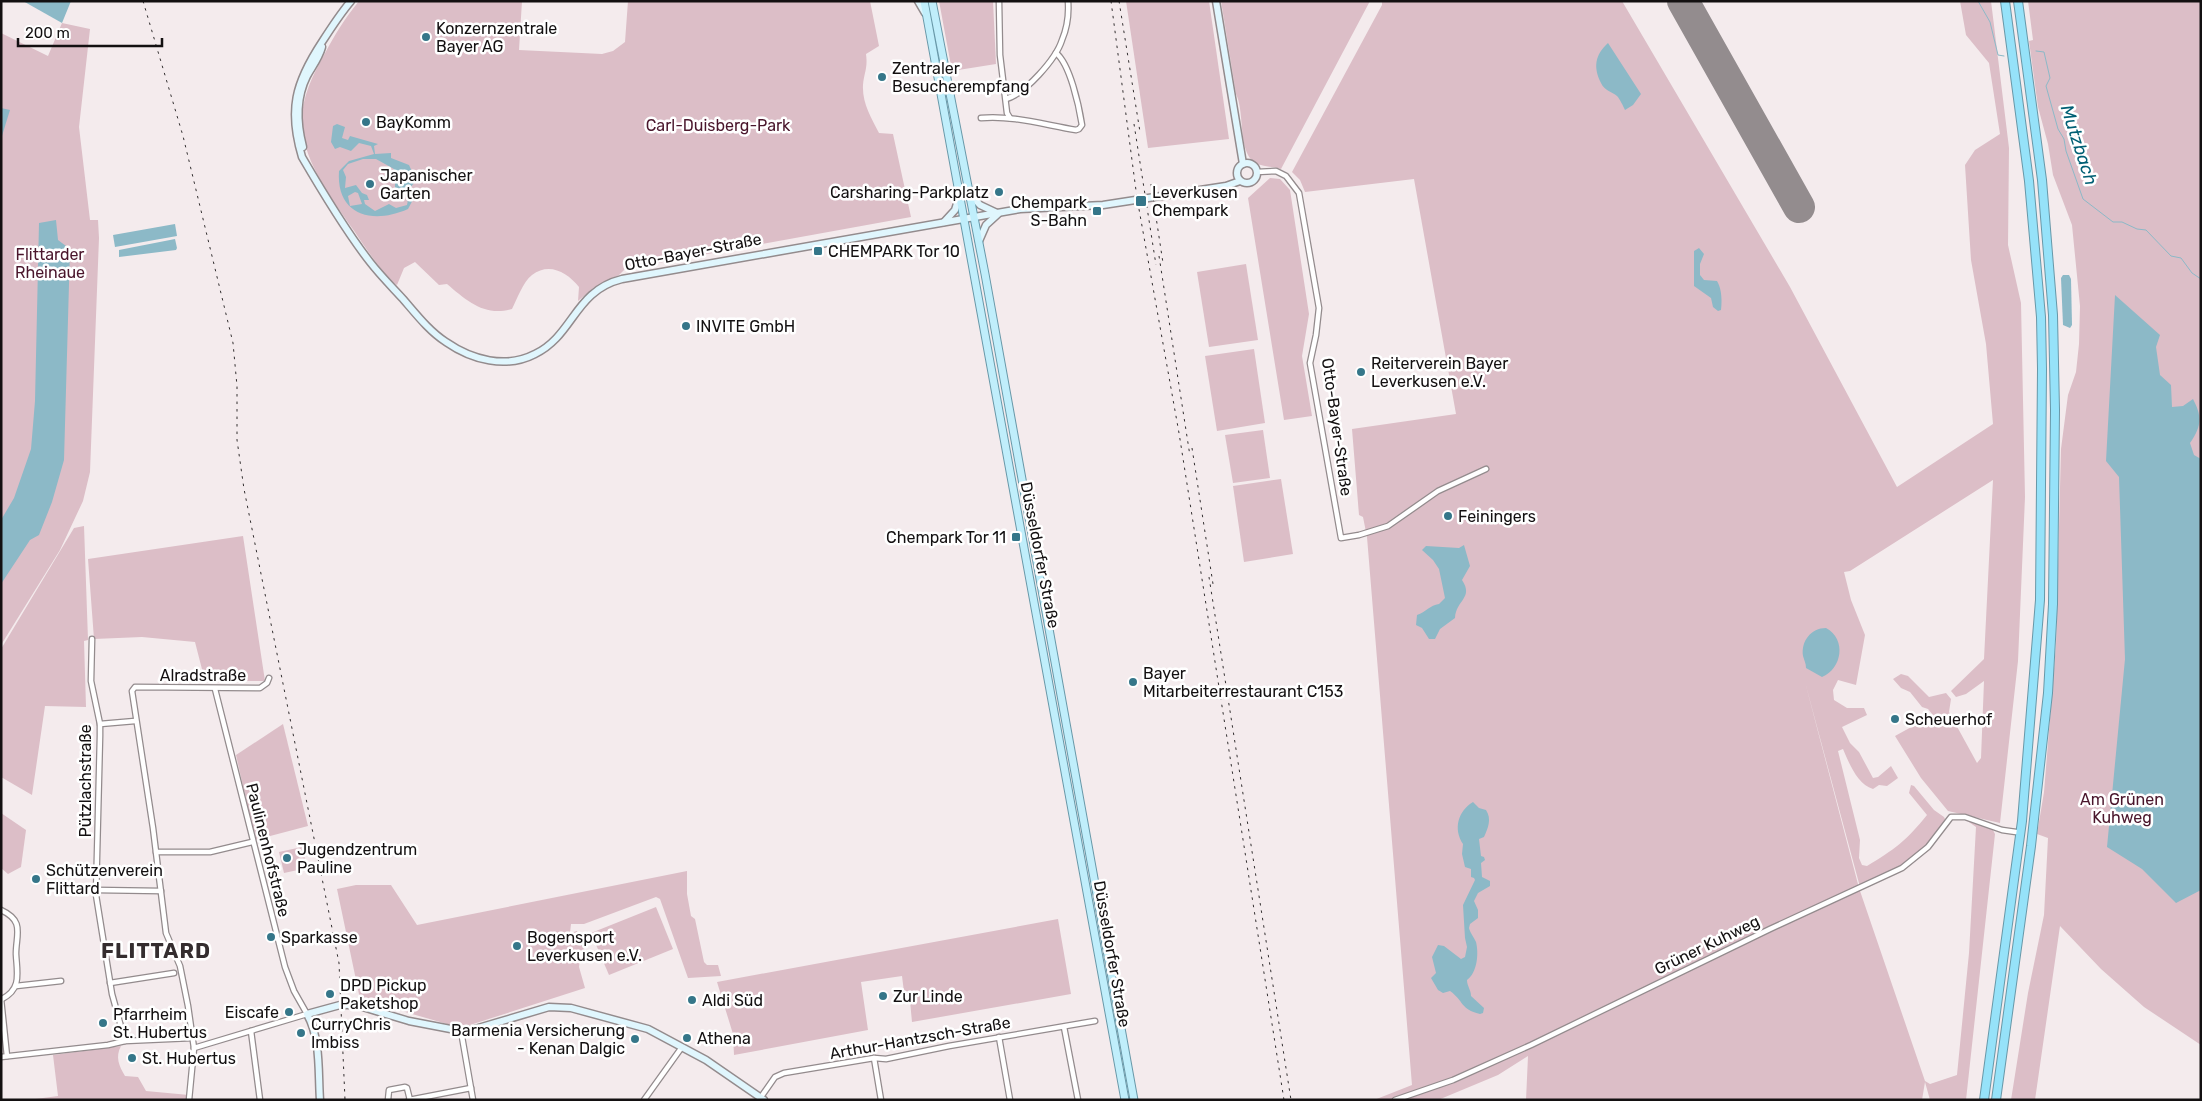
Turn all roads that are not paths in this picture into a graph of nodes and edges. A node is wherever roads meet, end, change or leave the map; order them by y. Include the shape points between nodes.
1 (351, 1) edge
2 (918, 1) edge
3 (924, 1) edge
4 (932, 1) edge
5 (999, 1) edge
6 (1068, 1) edge
7 (1216, 1) edge
8 (2005, 1) edge
9 (2018, 1) edge
10 (927, 16) junction
11 (324, 39) junction
12 (1056, 53) junction
13 (1006, 99) junction
14 (981, 118) dead end
15 (1010, 118) junction
16 (1243, 164) junction
17 (310, 171) junction
18 (1257, 172) junction
19 (1240, 181) junction
20 (969, 193) junction
21 (960, 194) junction
22 (999, 213) junction
23 (974, 218) junction
24 (965, 219) junction
25 (943, 223) junction
26 (978, 242) junction
27 (1486, 469) dead end
28 (1025, 500) junction
29 (1016, 502) junction
30 (92, 640) dead end
31 (269, 678) dead end
32 (215, 688) junction
33 (135, 721) junction
34 (100, 724) junction
35 (1071, 748) junction
36 (1062, 750) junction
37 (2016, 832) dead end
38 (252, 842) junction
39 (156, 852) junction
40 (96, 890) junction
41 (161, 891) junction
42 (1, 910) edge
43 (174, 973) dead end
44 (61, 981) dead end
45 (110, 984) junction
46 (16, 986) junction
47 (2, 999) edge
48 (307, 1014) junction
49 (1095, 1021) dead end
50 (1064, 1027) junction
51 (251, 1031) junction
52 (461, 1031) junction
53 (999, 1037) junction
54 (192, 1038) junction
55 (124, 1040) junction
56 (682, 1047) junction
57 (194, 1048) junction
58 (4, 1057) edge
59 (874, 1058) junction
60 (471, 1088) junction
61 (763, 1099) edge
62 (189, 1100) edge
63 (259, 1100) edge
64 (320, 1100) edge
65 (388, 1100) edge
66 (410, 1100) edge
67 (473, 1100) edge
68 (644, 1100) edge
69 (881, 1100) edge
70 (1010, 1100) edge
71 (1078, 1100) edge
72 (1125, 1100) edge
73 (1134, 1100) edge
74 (1395, 1100) edge
75 (1984, 1100) edge
76 (1996, 1100) edge

1 - 11 street
2 - 10 street
3 - 10 main road, Düsseldorfer Straße
4 - 20 main road, Düsseldorfer Straße
5 - 13 street via 1000,56
6 - 12 street via 1066,27
7 - 16 street
8 - 75 highway via 2037,264 2042,360 2040,600 2022,821
9 - 76 highway via 2042,180 2053,315 2053,614 2034,823
10 - 21 main road, Düsseldorfer Straße
11 - 17 street via 300,101 299,130
11 - 17 street, Otto-Bayer-Straße via 309,61 294,109 302,157
12 - 13 street via 1022,91
12 - 15 street via 1073,87 1082,125 1076,130
13 - 15 street
14 - 15 street
16 - 18 street via 1251,164
16 - 19 street via 1238,174
17 - 25 street, Otto-Bayer-Straße via 370,262 426,325 459,350 495,362 521,360 544,349 587,298 616,281
18 - 19 street via 1252,182
18 - 27 street, Otto-Bayer-Straße via 1271,171 1286,176 1299,193 1319,308 1310,362 1341,538 1388,526 1438,491
19 - 22 street, Otto-Bayer-Straße via 1226,186 1103,205 1038,207
20 - 22 street via 980,205
20 - 23 main road, Düsseldorfer Straße
21 - 24 main road, Düsseldorfer Straße
21 - 25 street via 955,210
22 - 23 street, Otto-Bayer-Straße
22 - 26 street via 986,224
23 - 24 street, Otto-Bayer-Straße
23 - 26 main road, Düsseldorfer Straße
24 - 25 street, Otto-Bayer-Straße
24 - 29 main road, Düsseldorfer Straße
26 - 28 main road, Düsseldorfer Straße
28 - 29 main road
28 - 35 main road, Düsseldorfer Straße
29 - 36 main road, Düsseldorfer Straße
30 - 34 street, Pützlachstraße via 90,681
31 - 32 street, Alradstraße via 260,688
32 - 33 street, Alradstraße via 135,687
32 - 38 street, Paulinenhofstraße
33 - 34 street
33 - 39 street
34 - 40 street, Pützlachstraße
35 - 36 main road
35 - 73 main road, Düsseldorfer Straße
36 - 72 main road, Düsseldorfer Straße
37 - 74 street, Grüner Kuhweg via 1965,817 1951,817 1928,847 1902,868 1531,1045 1453,1080
38 - 39 street via 210,852
38 - 48 street, Paulinenhofstraße via 285,967
39 - 41 street
40 - 41 street
40 - 45 street, Pützlachstraße
41 - 54 street via 166,933 180,966
42 - 46 street via 11,915 17,925
43 - 45 street
44 - 46 street
45 - 55 street, Pützlachstraße
46 - 47 street via 9,996
47 - 58 street
48 - 51 street
48 - 52 street via 340,1005 356,1005 409,1021
48 - 64 street via 316,1044
49 - 50 street, Arthur-Hantzsch-Straße
50 - 53 street, Arthur-Hantzsch-Straße
50 - 71 street
51 - 57 street
51 - 63 street
52 - 56 street via 558,1006 639,1026
52 - 60 street
53 - 59 street, Arthur-Hantzsch-Straße via 886,1059
53 - 70 street
54 - 55 street
54 - 57 street
55 - 58 street via 108,1045
56 - 61 street
56 - 68 street
57 - 62 street
59 - 61 street, Arthur-Hantzsch-Straße via 784,1073 775,1077
59 - 69 street
60 - 66 street
60 - 67 street
65 - 66 street via 387,1091 405,1087

